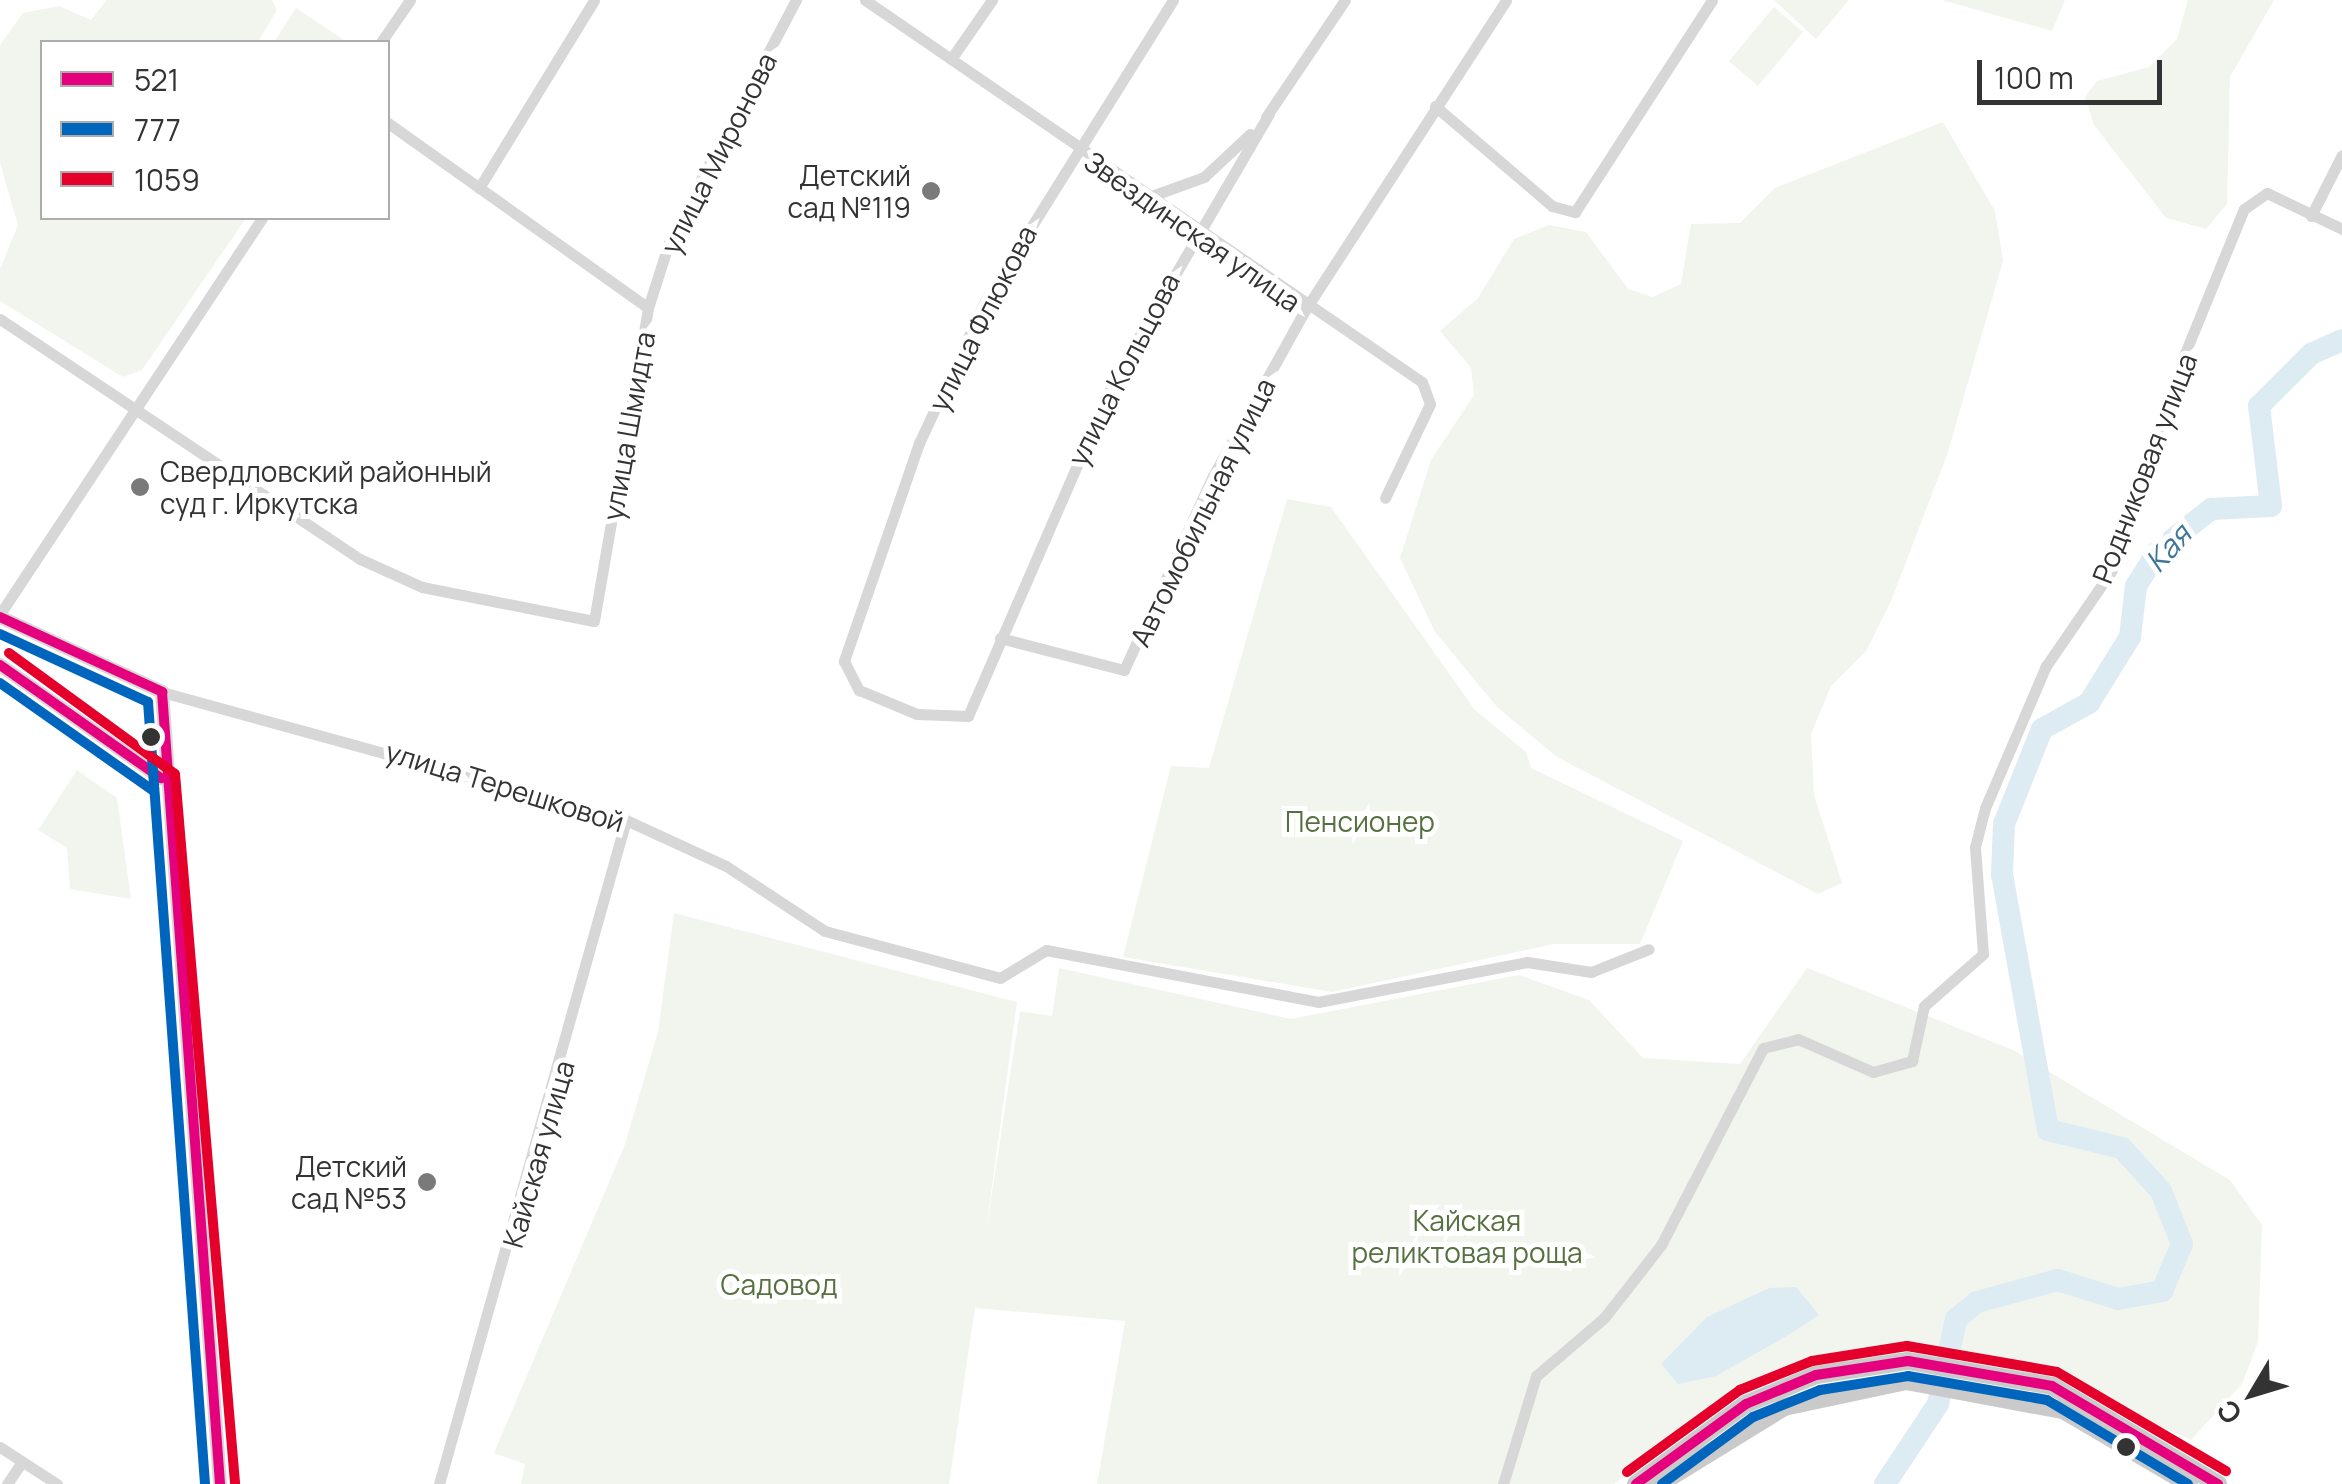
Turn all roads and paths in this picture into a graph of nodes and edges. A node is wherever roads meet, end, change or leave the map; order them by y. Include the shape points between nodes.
1 (410, 0) edge
2 (594, 0) edge
3 (796, 0) edge
4 (865, 0) edge
5 (992, 0) edge
6 (1173, 0) edge
7 (1344, 0) edge
8 (1506, 0) edge
9 (1712, 0) edge
10 (382, 40) edge
11 (951, 59) junction
12 (1435, 106) junction
13 (1269, 114) junction
14 (390, 124) edge
15 (1075, 148) junction
16 (2342, 154) edge
17 (479, 188) junction
18 (1146, 198) junction
19 (2311, 216) junction
20 (261, 220) edge
21 (2342, 229) edge
22 (1193, 231) junction
23 (648, 308) junction
24 (1304, 310) junction
25 (0, 319) edge
26 (136, 404) junction
27 (1386, 498) dead end
28 (0, 616) edge
29 (1000, 638) junction
30 (844, 661) joint
31 (0, 666) edge
32 (162, 692) junction
33 (162, 778) junction
34 (626, 820) junction
35 (1650, 949) dead end
36 (0, 1448) edge
37 (22, 1462) junction
38 (8, 1484) edge
39 (57, 1484) edge
40 (220, 1484) edge
41 (439, 1484) edge
42 (1503, 1484) edge
43 (1636, 1484) edge
44 (1659, 1484) edge
45 (2189, 1484) edge
46 (2218, 1484) edge

1 - 10 street
2 - 17 street
3 - 23 street, улица Миронова via 671,236
4 - 11 street, Звездинская улица
5 - 11 street
6 - 15 street, улица Флюкова
7 - 13 street, улица Кольцова
8 - 12 street, Автомобильная улица
9 - 12 street via 1575,212 1552,206
11 - 15 street, Звездинская улица
12 - 24 street, Автомобильная улица
13 - 18 street, улица Кольцова via 1204,177
13 - 22 street, улица Кольцова
14 - 17 street, улица Шмидта
15 - 18 street, Звездинская улица
15 - 30 street, улица Флюкова via 985,301 919,443
16 - 19 street
17 - 23 street, улица Шмидта
18 - 22 street, Звездинская улица
19 - 21 street
19 - 42 street, Родниковая улица via 2268,194 2244,210 2172,384 2112,570 2046,666 1975,848 1982,954 1924,1006 1912,1061 1874,1072 1785,1036 1754,1064 1661,1246 1604,1318 1536,1376
20 - 26 street
22 - 24 street, Звездинская улица
22 - 29 street, улица Кольцова via 1110,389
23 - 26 street, улица Шмидта via 594,622 422,587 360,559
24 - 27 street, Звездинская улица via 1422,382 1430,404
24 - 29 street, Автомобильная улица via 1212,476 1124,670
25 - 26 street
26 - 28 street
28 - 32 street, улица Терешковой
29 - 30 street, улица Кольцова via 968,716 956,722 860,690
31 - 33 street
32 - 33 street
32 - 34 street, улица Терешковой
33 - 40 street
34 - 35 street, улица Терешковой via 726,866 825,931 1000,978 1024,956 1059,952 1318,1002 1527,962 1591,972
34 - 41 street, Кайская улица via 453,1460
36 - 37 street
37 - 38 street
37 - 39 street
43 - 46 main road via 1746,1404 1816,1374 1908,1361 1983,1368 2106,1412
44 - 45 main road via 1784,1407 1906,1382 1981,1390 2064,1410

